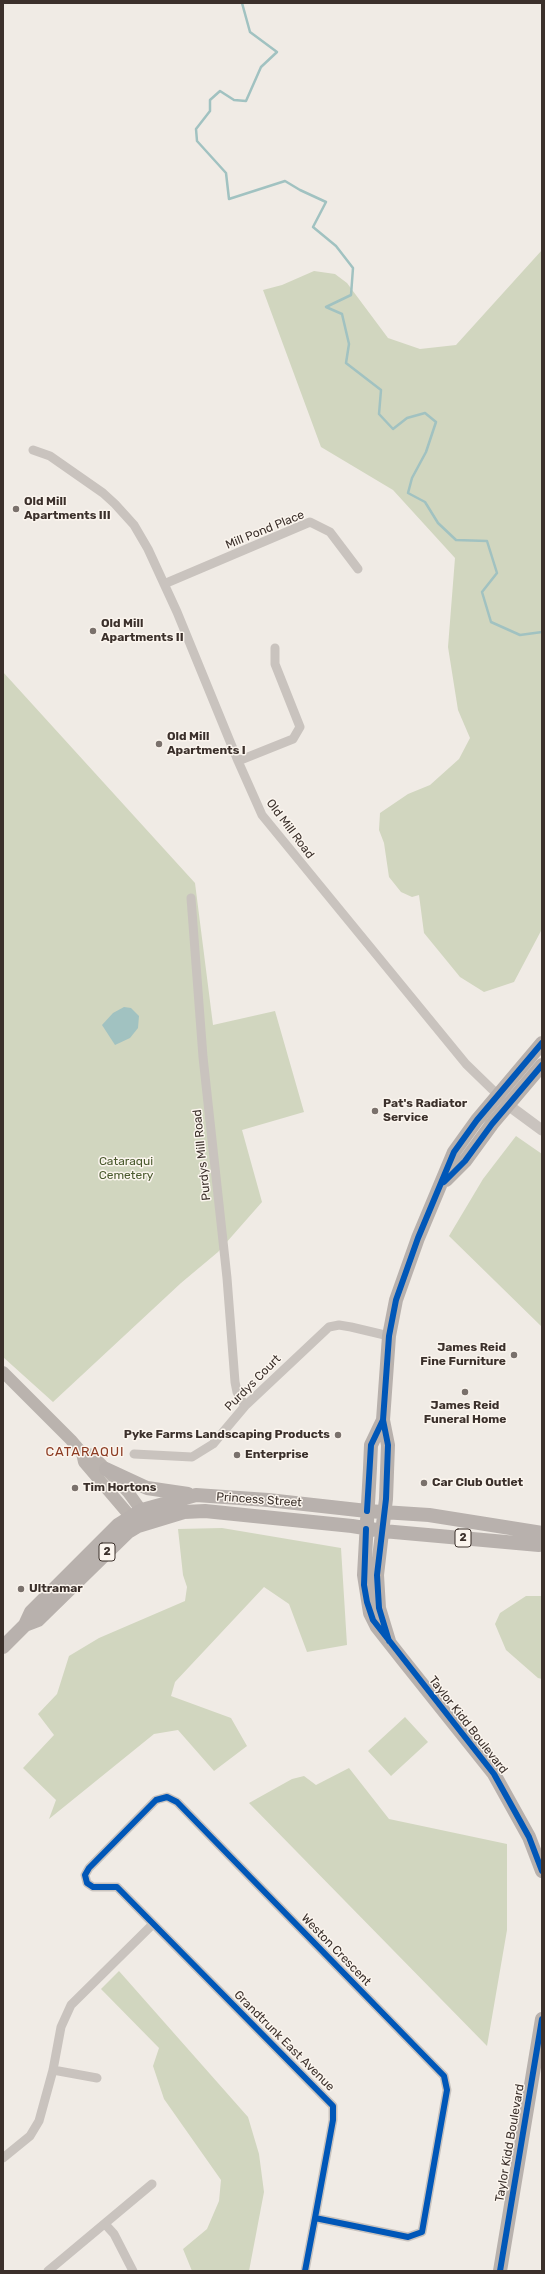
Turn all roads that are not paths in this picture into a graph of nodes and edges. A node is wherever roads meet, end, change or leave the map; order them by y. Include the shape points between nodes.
1 (33, 450) dead end
2 (358, 569) dead end
3 (164, 584) junction
4 (274, 648) dead end
5 (238, 761) junction
6 (191, 898) dead end
7 (542, 1044) edge
8 (542, 1065) edge
9 (498, 1095) junction
10 (508, 1105) junction
11 (542, 1130) edge
12 (441, 1185) junction
13 (389, 1336) junction
14 (3, 1372) edge
15 (244, 1406) junction
16 (383, 1420) junction
17 (82, 1453) junction
18 (134, 1454) dead end
19 (106, 1469) junction
20 (196, 1495) junction
21 (367, 1511) junction
22 (385, 1512) junction
23 (140, 1518) junction
24 (366, 1529) junction
25 (383, 1531) junction
26 (542, 1533) edge
27 (542, 1543) edge
28 (389, 1641) junction
29 (3, 1647) edge
30 (542, 1871) edge
31 (153, 1924) junction
32 (542, 2019) edge
33 (53, 2070) junction
34 (97, 2078) dead end
35 (3, 2158) edge
36 (152, 2184) dead end
37 (315, 2218) junction
38 (104, 2224) junction
39 (48, 2271) edge
40 (133, 2271) edge
41 (305, 2271) edge
42 (500, 2271) edge

1 - 3 street, Old Mill Road via 55,460 115,504 140,534
2 - 3 street, Mill Pond Place via 330,532 310,522
3 - 5 street, Old Mill Road
4 - 5 street via 275,664 300,727 298,733 289,741
5 - 9 street, Old Mill Road via 257,806 267,822 466,1064
6 - 15 street, Purdys Mill Road via 203,1057 226,1263 235,1382
7 - 9 main road
8 - 10 main road
9 - 10 street, Old Mill Road
9 - 12 main road via 454,1152
10 - 11 street
10 - 12 main road via 465,1161
12 - 13 main road via 404,1272
13 - 15 street, Purdys Court via 339,1325 329,1327
13 - 16 main road
14 - 17 main road
15 - 18 street, Purdys Court via 213,1444 192,1457
16 - 21 main road, Taylor Kidd Boulevard via 371,1445
16 - 22 main road, Taylor Kidd Boulevard via 388,1445
17 - 19 main road via 92,1454
17 - 23 main road via 84,1462
19 - 20 main road via 147,1488
19 - 23 main road
20 - 21 main road, Princess Street / 2
20 - 23 main road, Princess Street / 2
21 - 22 main road, Princess Street / 2
21 - 24 main road, Taylor Kidd Boulevard
22 - 25 main road, Taylor Kidd Boulevard
22 - 26 main road, Princess Street / 2 via 429,1515
23 - 24 main road, Princess Street / 2 via 205,1511
23 - 29 main road, Princess Street / 2 via 38,1620 25,1625
24 - 25 main road, Princess Street / 2
24 - 28 main road, Taylor Kidd Boulevard via 364,1575 367,1602 373,1620
25 - 27 main road, Princess Street / 2 via 539,1545
25 - 28 main road, Taylor Kidd Boulevard via 377,1591 378,1608
28 - 30 main road, Taylor Kidd Boulevard via 494,1774 529,1837
31 - 33 street via 71,2005 61,2026
31 - 37 street, Grandtrunk East Avenue via 333,2106 333,2120
31 - 37 street, Weston Crescent via 117,1887 93,1887 87,1883 86,1875 89,1868 156,1800 167,1797 177,1802 444,2076 448,2090 422,2232 408,2236
32 - 42 main road, Taylor Kidd Boulevard
33 - 34 street
33 - 35 street via 39,2121 30,2136
36 - 38 street
37 - 41 street, Grandtrunk East Avenue
38 - 39 street
38 - 40 street via 114,2234

